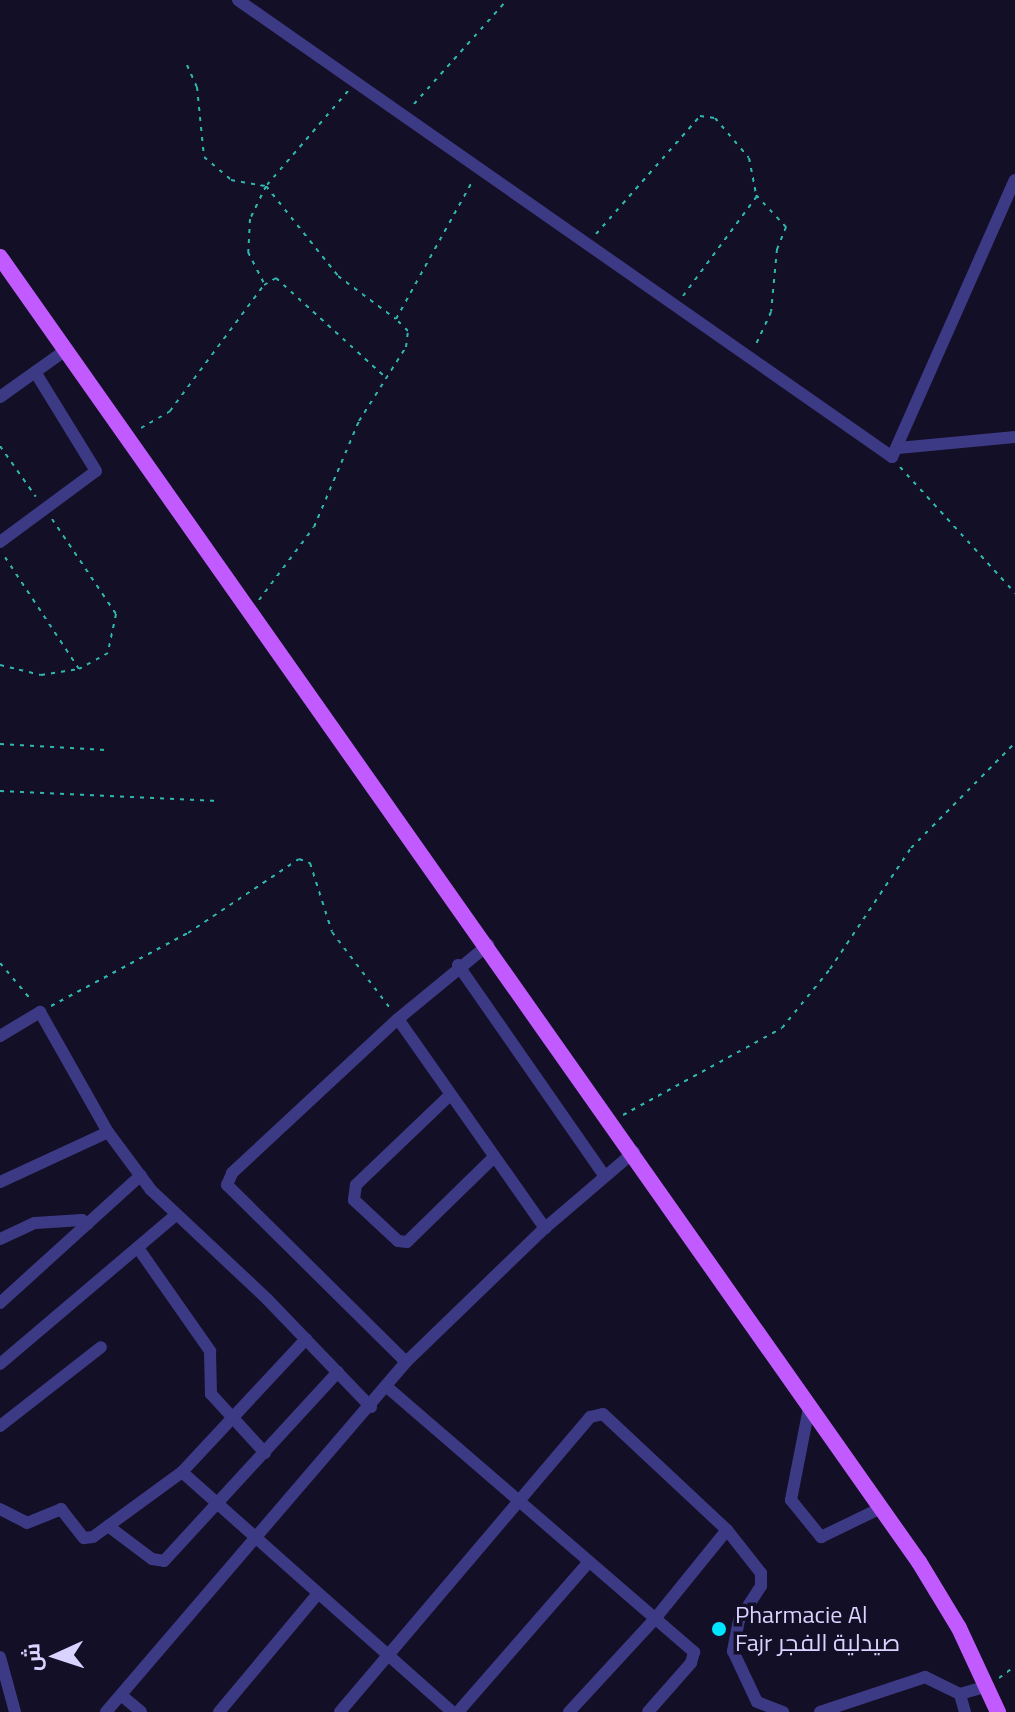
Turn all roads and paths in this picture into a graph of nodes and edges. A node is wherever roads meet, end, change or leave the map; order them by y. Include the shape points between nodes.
1 (238, 0) edge
2 (507, 0) edge
3 (187, 65) dead end
4 (357, 81) junction
5 (404, 114) junction
6 (481, 167) junction
7 (1015, 180) edge
8 (266, 186) junction
9 (757, 196) junction
10 (589, 242) junction
11 (0, 257) edge
12 (264, 285) junction
13 (678, 304) junction
14 (396, 319) junction
15 (67, 349) junction
16 (751, 355) junction
17 (35, 372) junction
18 (386, 378) junction
19 (0, 397) edge
20 (126, 435) junction
21 (1015, 437) edge
22 (0, 446) edge
23 (895, 452) junction
24 (47, 511) junction
25 (0, 542) edge
26 (0, 549) edge
27 (1015, 593) edge
28 (248, 611) junction
29 (0, 665) edge
30 (79, 669) junction
31 (1015, 743) edge
32 (0, 744) edge
33 (106, 750) dead end
34 (0, 791) edge
35 (219, 801) dead end
36 (488, 945) junction
37 (0, 963) edge
38 (458, 965) junction
39 (40, 1012) junction
40 (398, 1019) junction
41 (0, 1036) edge
42 (449, 1096) junction
43 (612, 1120) junction
44 (108, 1132) junction
45 (634, 1152) junction
46 (492, 1159) junction
47 (141, 1175) junction
48 (604, 1175) junction
49 (0, 1182) edge
50 (176, 1215) junction
51 (88, 1224) junction
52 (545, 1228) junction
53 (0, 1239) edge
54 (138, 1248) junction
55 (0, 1303) edge
56 (306, 1339) junction
57 (101, 1347) dead end
58 (406, 1362) junction
59 (0, 1364) edge
60 (338, 1372) junction
61 (387, 1387) junction
62 (371, 1407) junction
63 (809, 1408) junction
64 (230, 1419) junction
65 (0, 1426) edge
66 (265, 1453) junction
67 (182, 1472) junction
68 (517, 1502) junction
69 (217, 1505) junction
70 (0, 1509) edge
71 (879, 1509) junction
72 (108, 1526) junction
73 (727, 1530) junction
74 (251, 1538) junction
75 (587, 1564) junction
76 (316, 1596) junction
77 (654, 1620) junction
78 (0, 1657) edge
79 (386, 1657) junction
80 (1015, 1666) edge
81 (988, 1686) junction
82 (960, 1694) junction
83 (121, 1695) junction
84 (757, 1702) junction
85 (848, 1708) edge
86 (15, 1712) edge
87 (106, 1712) edge
88 (141, 1712) edge
89 (219, 1712) edge
90 (340, 1712) edge
91 (455, 1712) edge
92 (569, 1712) edge
93 (648, 1712) edge
94 (745, 1712) edge
95 (783, 1712) edge
96 (820, 1712) edge
97 (965, 1712) edge
98 (998, 1712) edge

1 - 4 street
2 - 5 path
3 - 8 path via 197,87 204,157 231,180
4 - 5 street
4 - 8 path
5 - 6 street
6 - 10 street
6 - 14 path
7 - 23 street
8 - 12 path via 250,219 248,252
8 - 14 path via 338,276
9 - 10 path via 749,158 715,118 705,114
9 - 13 path
9 - 16 path via 786,227 777,249 771,312
10 - 13 street
11 - 15 main road
12 - 18 path via 271,279 280,281
12 - 20 path via 170,411
13 - 16 street
14 - 18 path via 409,340
15 - 17 street
15 - 20 main road
16 - 23 street
17 - 19 street
17 - 24 street via 96,471
18 - 28 path via 359,421 314,527 279,580
20 - 28 main road
21 - 23 street
22 - 24 path
23 - 27 path
24 - 25 street
24 - 30 path via 116,614 108,653
26 - 30 path
28 - 36 main road
29 - 30 path via 41,675
31 - 43 path via 911,848 830,969 782,1028
32 - 33 path
34 - 35 path
36 - 38 street
36 - 43 main road
37 - 39 path
38 - 40 street
38 - 48 street
39 - 40 path via 188,933 299,859 310,863 332,932
39 - 41 street
39 - 44 street
40 - 42 street
40 - 58 street via 232,1173 227,1185
42 - 46 street
42 - 46 street via 356,1185 354,1200 398,1241 407,1242
43 - 45 main road
44 - 47 street
44 - 49 street
45 - 48 street
45 - 63 main road
46 - 52 street
47 - 50 street
47 - 51 street
48 - 52 street
50 - 54 street
50 - 56 street
51 - 53 street via 35,1223
51 - 55 street
52 - 58 street
54 - 59 street
54 - 64 street via 210,1351 211,1394
56 - 60 street
56 - 64 street
57 - 65 street
58 - 61 street
60 - 62 street
60 - 66 street
61 - 62 street
61 - 68 street
62 - 74 street
63 - 71 main road
63 - 71 street via 791,1500 821,1537
64 - 66 street
64 - 67 street
66 - 69 street
67 - 69 street
67 - 72 street
68 - 73 street via 590,1417 603,1414
68 - 75 street
68 - 79 street
69 - 72 street via 164,1561 152,1559
69 - 74 street
70 - 72 street via 27,1523 61,1509 84,1538
71 - 81 main road via 935,1588
73 - 77 street
73 - 84 street via 763,1579 733,1636 736,1666
74 - 76 street
74 - 83 street
75 - 77 street
75 - 91 street
76 - 79 street
76 - 89 street
77 - 92 street
77 - 93 street via 695,1653
78 - 86 street
79 - 90 street
79 - 91 street
80 - 81 path
81 - 82 street
81 - 98 main road
82 - 85 street via 925,1677
82 - 97 street
83 - 87 street
83 - 88 street
84 - 94 street
84 - 95 street
85 - 96 street

